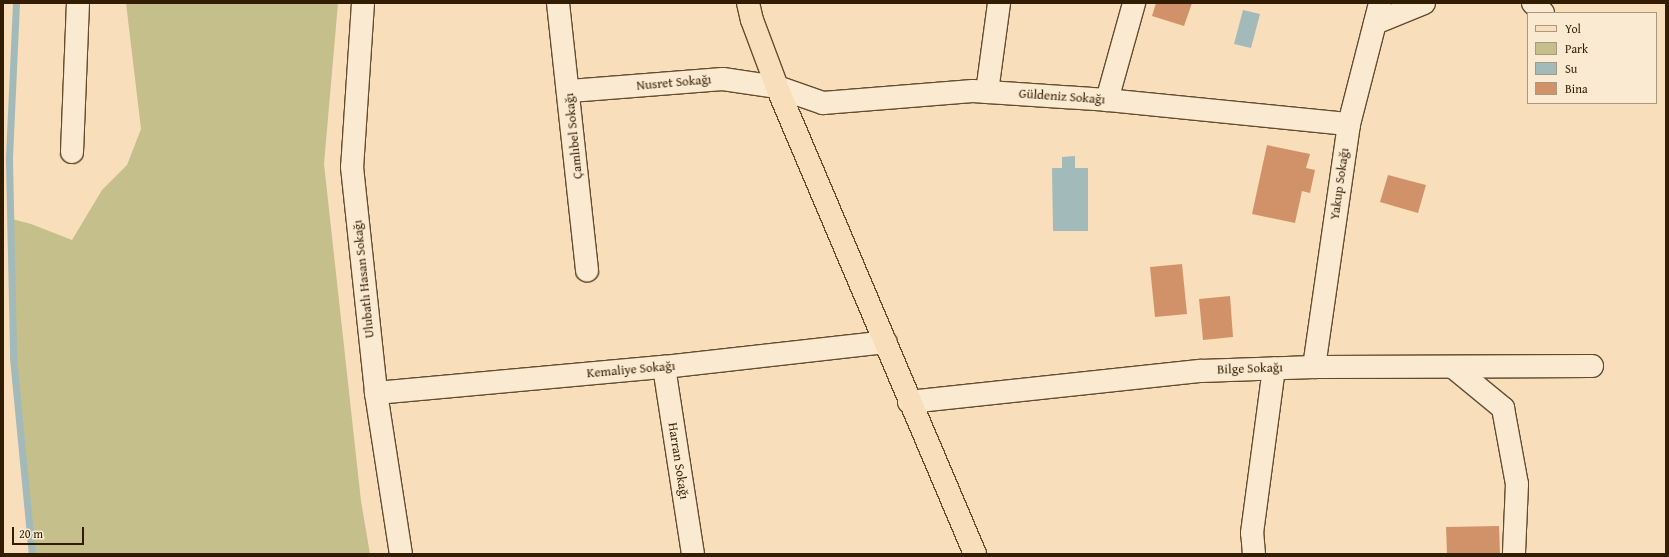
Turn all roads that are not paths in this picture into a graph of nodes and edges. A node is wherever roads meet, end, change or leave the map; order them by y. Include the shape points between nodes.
1 (78, 3) edge
2 (363, 3) edge
3 (558, 3) edge
4 (748, 3) edge
5 (999, 3) edge
6 (1134, 3) edge
7 (1424, 3) edge
8 (1533, 3) edge
9 (1542, 12) edge
10 (1377, 13) edge
11 (777, 87) junction
12 (570, 91) junction
13 (987, 92) junction
14 (1107, 100) junction
15 (1349, 124) junction
16 (72, 152) dead end
17 (587, 270) dead end
18 (886, 342) junction
19 (1592, 366) dead end
20 (664, 367) junction
21 (1314, 367) junction
22 (1453, 367) junction
23 (1274, 368) junction
24 (376, 393) junction
25 (909, 402) junction
26 (401, 554) edge
27 (693, 554) edge
28 (975, 554) edge
29 (1254, 554) edge
30 (1514, 554) edge

1 - 16 street
2 - 24 street, Ulubatlı Hasan Sokağı via 352,167
3 - 12 street, Çamlıbel Sokağı
4 - 11 main road
5 - 13 street
6 - 14 street
7 - 10 street
8 - 9 street
10 - 15 street, Yakup Sokağı
11 - 12 street, Nusret Sokağı via 722,79
11 - 13 street, Güldeniz Sokağı via 823,104 973,90
11 - 18 main road
12 - 17 street, Çamlıbel Sokağı
13 - 14 street, Güldeniz Sokağı
14 - 15 street, Güldeniz Sokağı
15 - 21 street, Yakup Sokağı
18 - 20 street, Kemaliye Sokağı
18 - 25 main road
19 - 22 street, Bilge Sokağı
20 - 24 street, Kemaliye Sokağı
20 - 27 street, Harran Sokağı
21 - 22 street, Bilge Sokağı
21 - 23 street, Bilge Sokağı
22 - 30 street via 1503,408 1517,484
23 - 25 street, Bilge Sokağı via 1201,371
23 - 29 street via 1252,533
24 - 26 street, Ulubatlı Hasan Sokağı
25 - 28 main road

